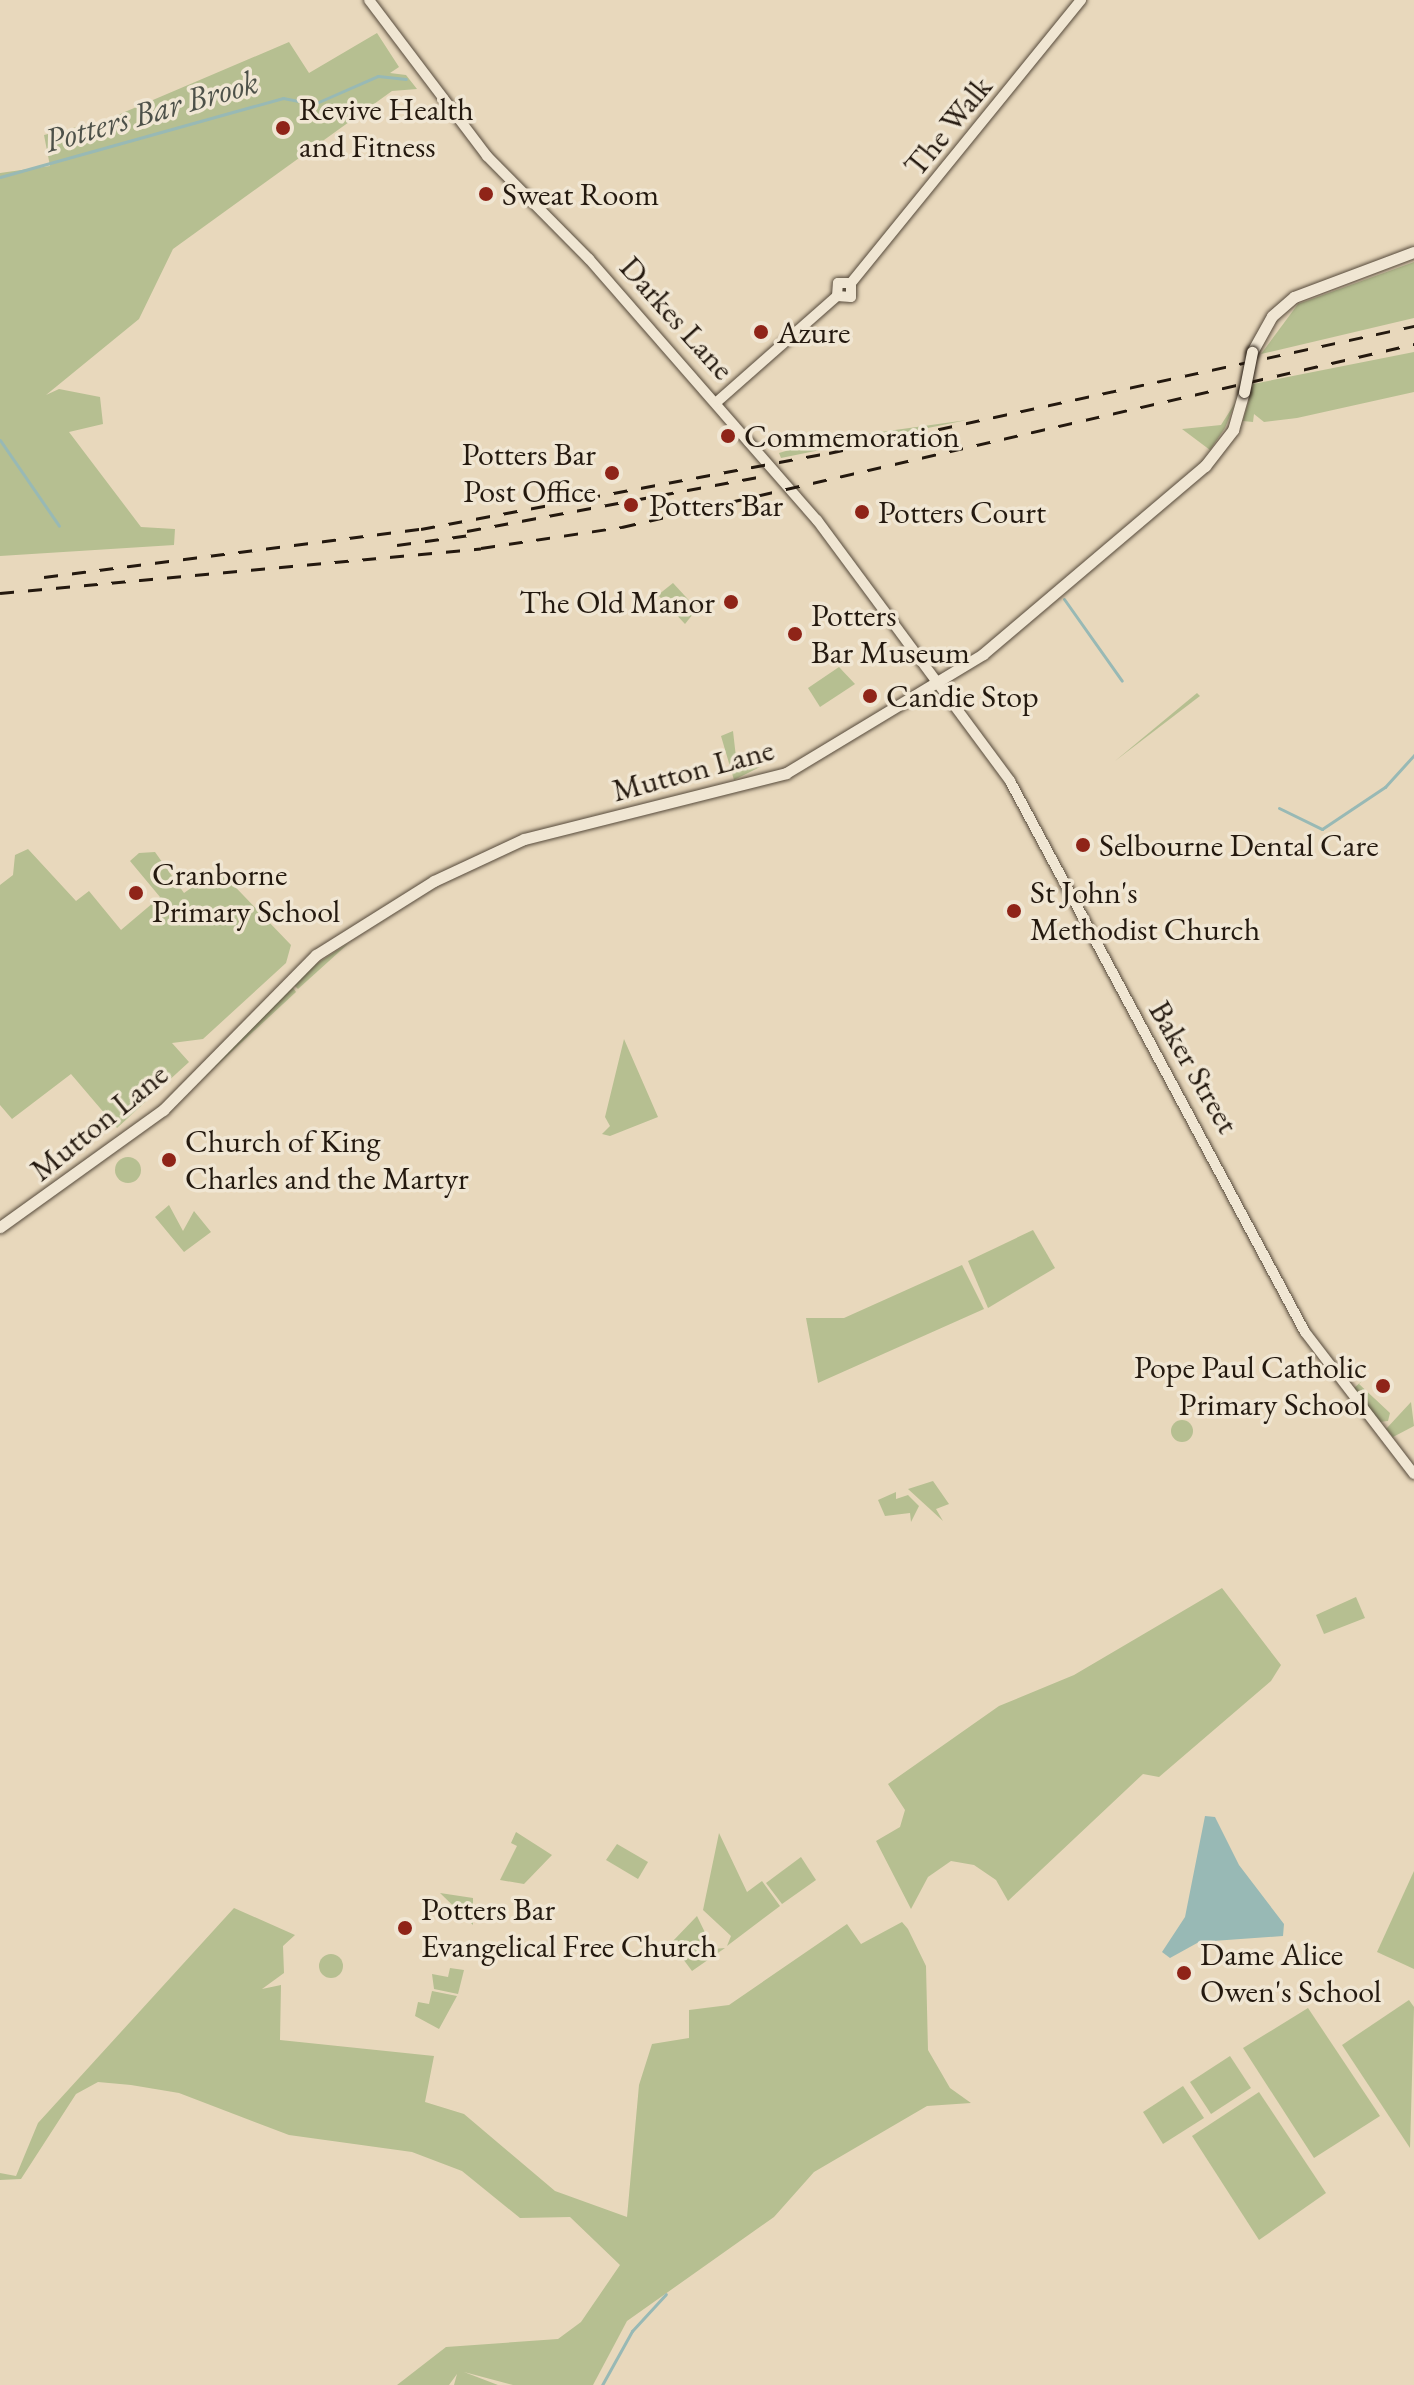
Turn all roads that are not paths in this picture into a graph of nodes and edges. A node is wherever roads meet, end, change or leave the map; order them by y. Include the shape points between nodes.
1 (369, 0) edge
2 (1081, 0) edge
3 (1414, 252) edge
4 (718, 401) junction
5 (936, 680) junction
6 (0, 1227) edge
7 (1414, 1474) edge

1 - 4 street, Darkes Lane via 487,156
2 - 4 street, The Walk via 851,283 838,283 837,296
3 - 5 main road, Mutton Lane, bridge via 1294,297 1272,316 1252,352 1233,430 1205,466 1037,612
4 - 5 street, Darkes Lane
5 - 6 main road, Mutton Lane via 786,773 524,839 448,873 316,955 163,1110
5 - 7 street, Baker Street via 1035,824 1305,1332

